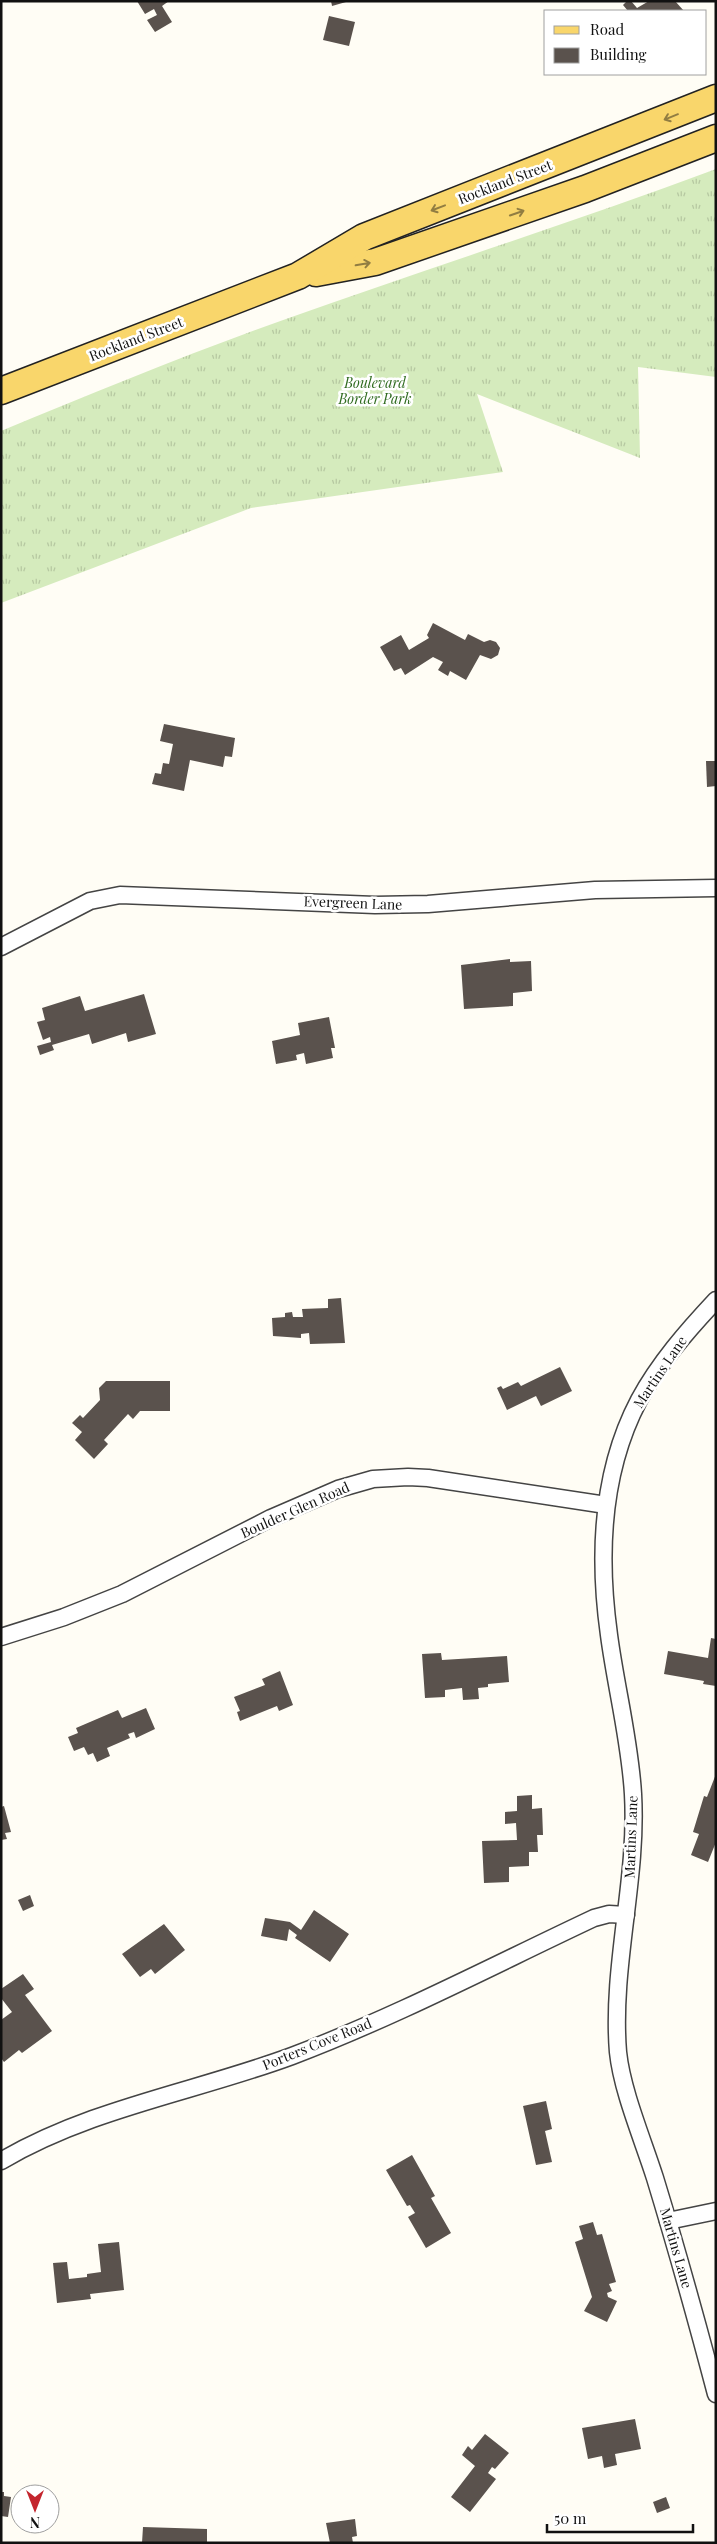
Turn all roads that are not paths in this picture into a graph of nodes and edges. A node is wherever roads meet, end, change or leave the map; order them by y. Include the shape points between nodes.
1 (716, 98) edge
2 (716, 138) edge
3 (298, 276) junction
4 (1, 392) edge
5 (716, 888) edge
6 (1, 947) edge
7 (716, 1300) edge
8 (606, 1505) junction
9 (1, 1637) edge
10 (626, 1915) junction
11 (1, 2161) edge
12 (716, 2211) edge
13 (668, 2221) junction
14 (716, 2394) edge

1 -> 3 main road, Rockland Street via 364,237
3 -> 2 main road, Rockland Street via 374,262 585,189
3 - 4 main road, Rockland Street
5 - 6 street, Evergreen Lane via 595,890 428,904 375,905 120,894 90,901
7 - 8 street, Martins Lane via 671,1351 640,1398 618,1448
8 - 9 street, Boulder Glen Road via 428,1478 373,1479 292,1508 102,1603
8 - 10 street, Martins Lane via 606,1612 633,1793
10 - 11 street, Porters Cove Road via 609,1914 594,1918 293,2055 80,2124
10 - 13 street, Martins Lane via 618,2017 620,2063
12 - 13 street
13 - 14 street, Martins Lane

